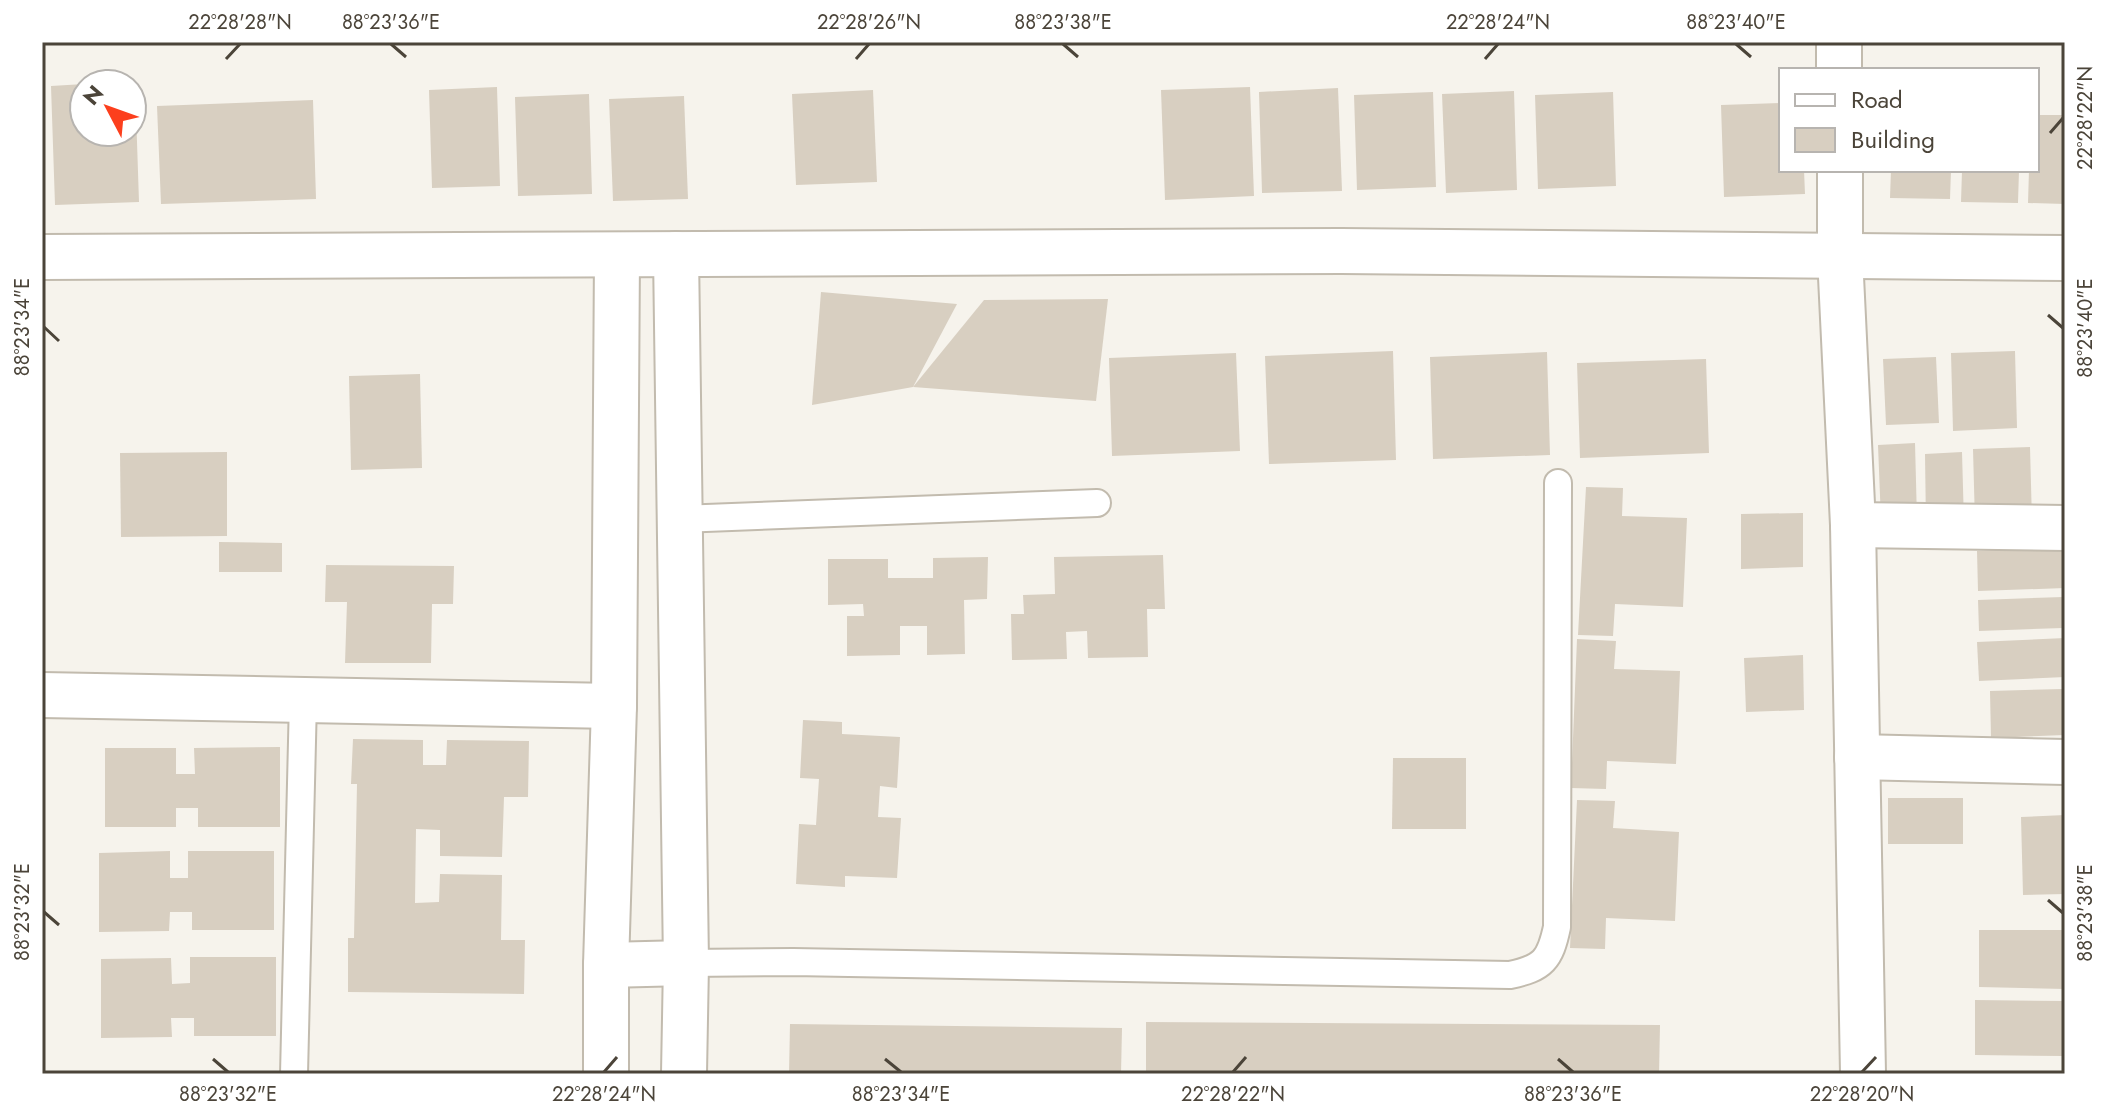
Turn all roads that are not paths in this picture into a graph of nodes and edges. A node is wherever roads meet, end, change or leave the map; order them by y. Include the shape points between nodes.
1 (1839, 42) edge
2 (1839, 68) edge
3 (1840, 172) edge
4 (676, 254) junction
5 (617, 255) junction
6 (1840, 256) junction
7 (42, 257) edge
8 (2065, 258) edge
9 (1558, 483) dead end
10 (1097, 503) dead end
11 (680, 519) junction
12 (1853, 525) junction
13 (2065, 528) edge
14 (42, 695) edge
15 (303, 700) junction
16 (614, 706) junction
17 (1857, 757) junction
18 (2065, 762) edge
19 (686, 963) junction
20 (606, 965) junction
21 (294, 1074) edge
22 (606, 1074) edge
23 (684, 1074) edge
24 (1863, 1074) edge

1 - 2 street
3 - 6 street
4 - 5 street
4 - 6 street via 1357,251
4 - 11 street
5 - 7 street
5 - 16 street
6 - 8 street
6 - 12 street
9 - 19 lane via 1557,927 1553,948 1529,971 1510,975
10 - 11 lane
11 - 19 street
12 - 13 street
12 - 17 street
14 - 15 street
15 - 16 street
15 - 21 lane
16 - 20 street
17 - 18 street
17 - 24 street
19 - 20 street
19 - 23 street
20 - 22 street

